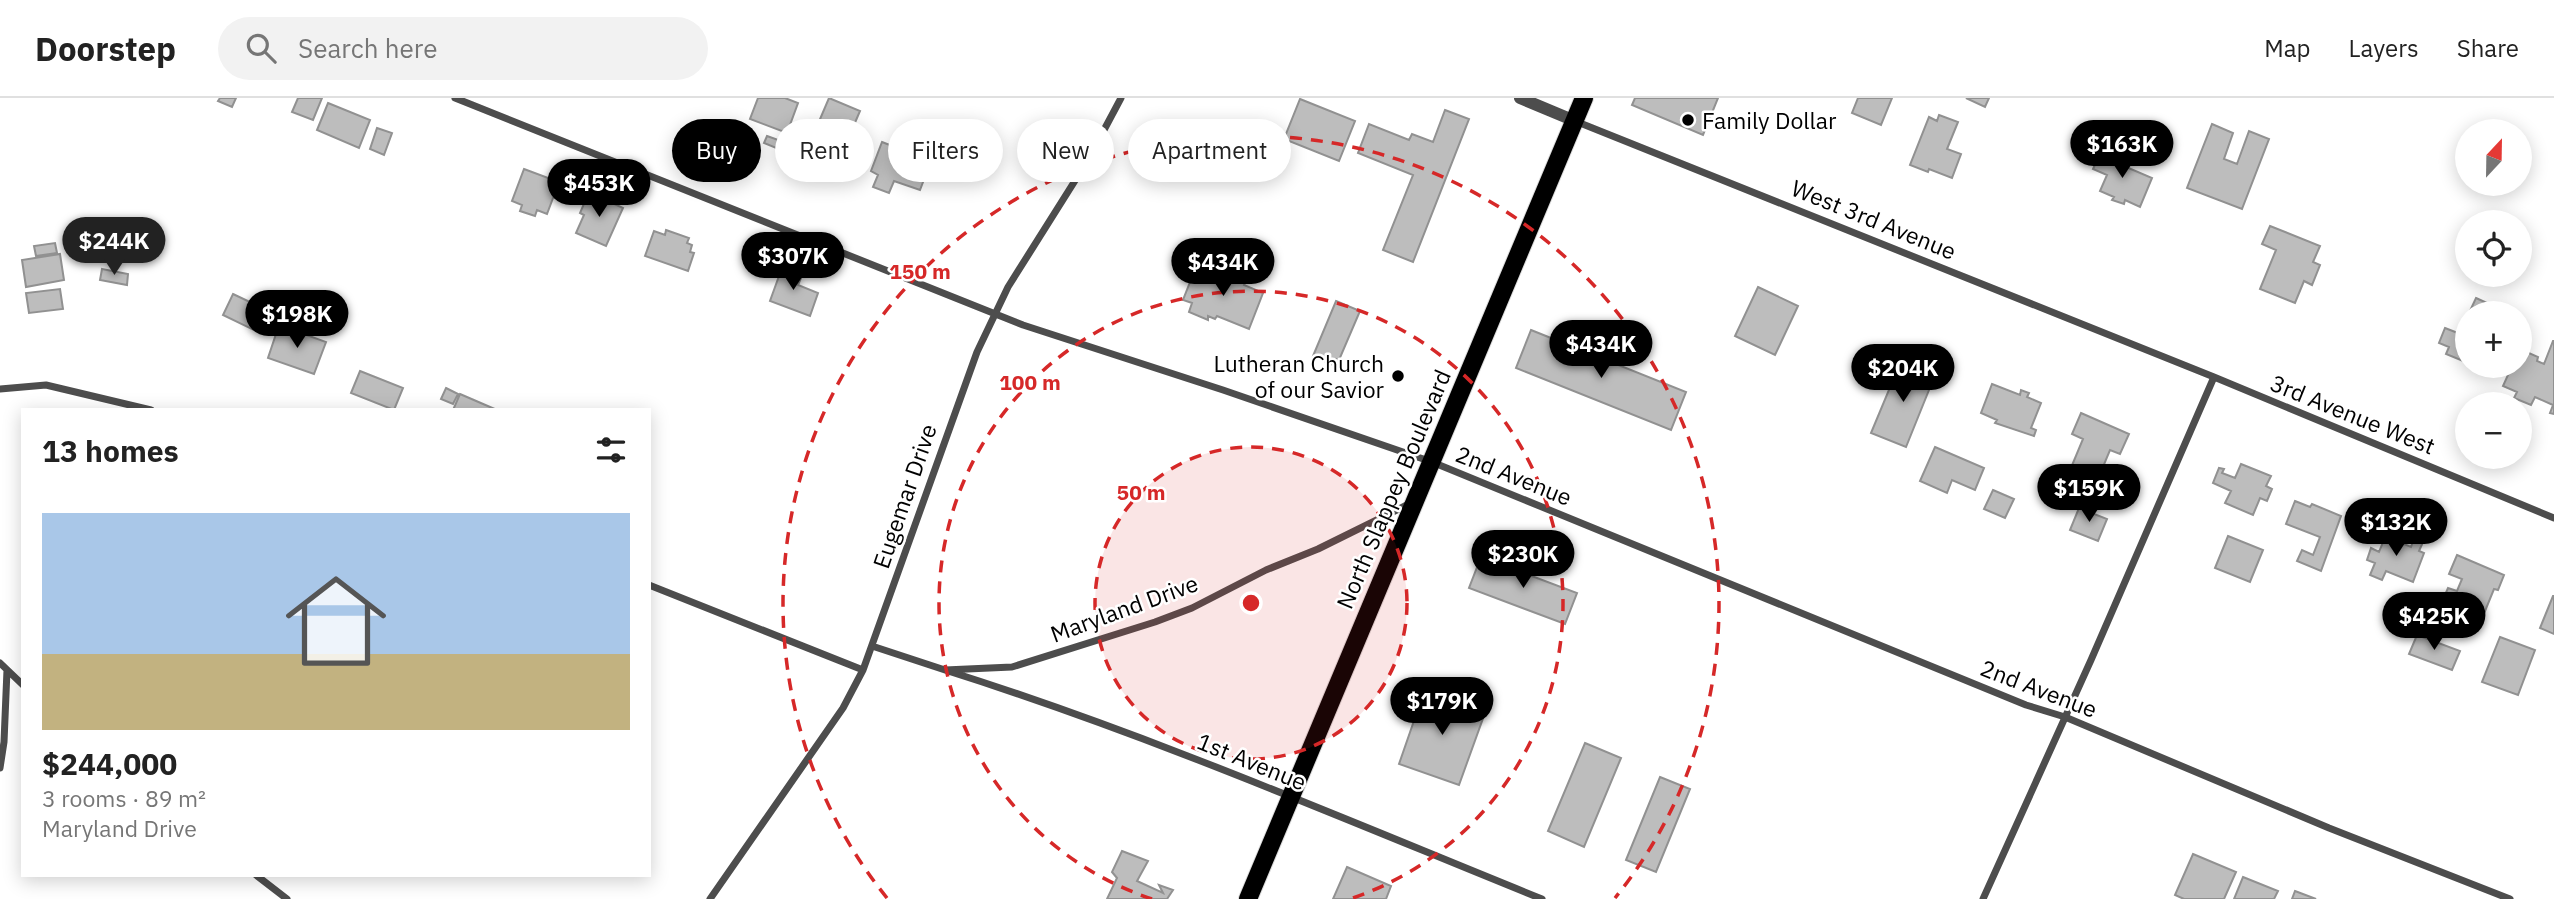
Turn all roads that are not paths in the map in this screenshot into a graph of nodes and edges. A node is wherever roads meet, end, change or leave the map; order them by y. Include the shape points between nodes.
1 (455, 98) edge
2 (1121, 98) edge
3 (1520, 98) edge
4 (1584, 98) edge
5 (1575, 121) junction
6 (995, 314) junction
7 (2214, 377) junction
8 (0, 388) edge
9 (143, 408) edge
10 (1432, 462) junction
11 (1415, 502) junction
12 (2554, 518) edge
13 (651, 586) edge
14 (872, 646) junction
15 (0, 663) edge
16 (7, 670) junction
17 (863, 670) junction
18 (944, 670) junction
19 (21, 682) edge
20 (2065, 718) junction
21 (0, 768) edge
22 (1291, 797) junction
23 (259, 877) edge
24 (287, 899) edge
25 (710, 899) edge
26 (1248, 899) edge
27 (1542, 899) edge
28 (1983, 899) edge
29 (2510, 899) edge

1 - 6 street, 2nd Avenue
2 - 6 street, Eugemar Drive
3 - 5 street, West 3rd Avenue
4 - 5 main road, North Slappey Boulevard
5 - 7 street, West 3rd Avenue
5 - 10 main road, North Slappey Boulevard
6 - 10 street, 2nd Avenue
6 - 14 street, Eugemar Drive via 949,427
7 - 12 street, 3rd Avenue West
7 - 20 street
8 - 9 street via 46,384
10 - 11 main road, North Slappey Boulevard
10 - 20 street, 2nd Avenue
11 - 18 street, Maryland Drive via 1155,622 1012,667
11 - 22 main road, North Slappey Boulevard
13 - 17 street
14 - 17 street, Eugemar Drive
14 - 18 street, Maryland Drive
15 - 16 street
16 - 19 street
16 - 21 street
17 - 25 street, Eugemar Drive via 843,708
18 - 22 street, 1st Avenue via 1042,700
20 - 28 street
20 - 29 street, 2nd Avenue
22 - 26 main road, North Slappey Boulevard
22 - 27 street, 1st Avenue
23 - 24 street

